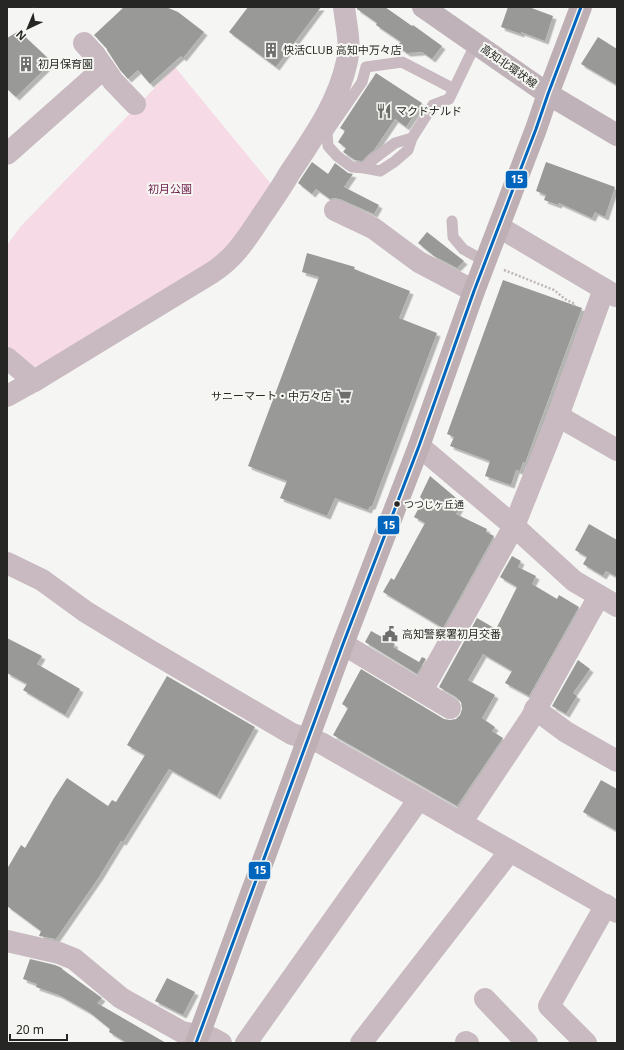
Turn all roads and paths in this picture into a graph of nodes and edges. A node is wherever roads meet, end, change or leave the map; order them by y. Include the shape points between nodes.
1 (344, 7) edge
2 (424, 7) edge
3 (581, 7) edge
4 (84, 43) dead end
5 (476, 44) junction
6 (104, 68) junction
7 (451, 94) junction
8 (548, 94) junction
9 (136, 104) dead end
10 (617, 135) edge
11 (7, 154) edge
12 (335, 210) dead end
13 (452, 221) dead end
14 (499, 228) junction
15 (493, 265) junction
16 (474, 291) junction
17 (610, 292) edge
18 (574, 306) dead end
19 (7, 358) edge
20 (34, 381) junction
21 (7, 396) edge
22 (558, 416) junction
23 (419, 446) junction
24 (617, 450) edge
25 (514, 526) junction
26 (7, 563) edge
27 (608, 601) edge
28 (343, 644) junction
29 (422, 691) junction
30 (450, 708) dead end
31 (535, 709) junction
32 (308, 739) junction
33 (617, 761) edge
34 (419, 799) junction
35 (461, 823) junction
36 (510, 851) junction
37 (611, 908) edge
38 (7, 941) edge
39 (485, 999) dead end
40 (197, 1039) edge
41 (220, 1043) edge
42 (246, 1043) edge
43 (361, 1043) edge
44 (527, 1043) edge
45 (586, 1043) edge

1 - 20 street via 348,41 347,60 340,86 320,126 240,248 213,272
2 - 5 main road, 高知北環状線
3 - 8 main road
4 - 6 street
5 - 7 lane
5 - 8 main road, 高知北環状線
6 - 9 street
6 - 11 street
7 - 7 lane via 402,62 366,67 362,82 328,133 328,146 352,167 365,168 395,143 412,138 433,105
8 - 10 main road, 高知北環状線
8 - 14 main road
12 - 16 street via 373,228 419,262
13 - 15 lane via 453,238 463,249
14 - 15 main road
14 - 17 street
15 - 16 main road
15 - 18 path via 554,290 575,304
16 - 23 main road
17 - 22 street
19 - 20 street
20 - 21 street
22 - 24 street
22 - 25 street
23 - 25 street
23 - 28 main road
25 - 27 street via 574,581
25 - 29 street
26 - 32 street via 42,580 86,612 268,720 292,734
27 - 31 street
28 - 29 street
28 - 32 main road
29 - 30 street
31 - 33 street via 566,732
31 - 35 street
32 - 34 street via 321,743
32 - 40 main road
34 - 35 street
34 - 42 street
35 - 36 street
36 - 37 street
36 - 43 street
37 - 45 street via 549,1006
38 - 40 street via 74,959 121,998
39 - 44 street
40 - 41 street via 215,1039

